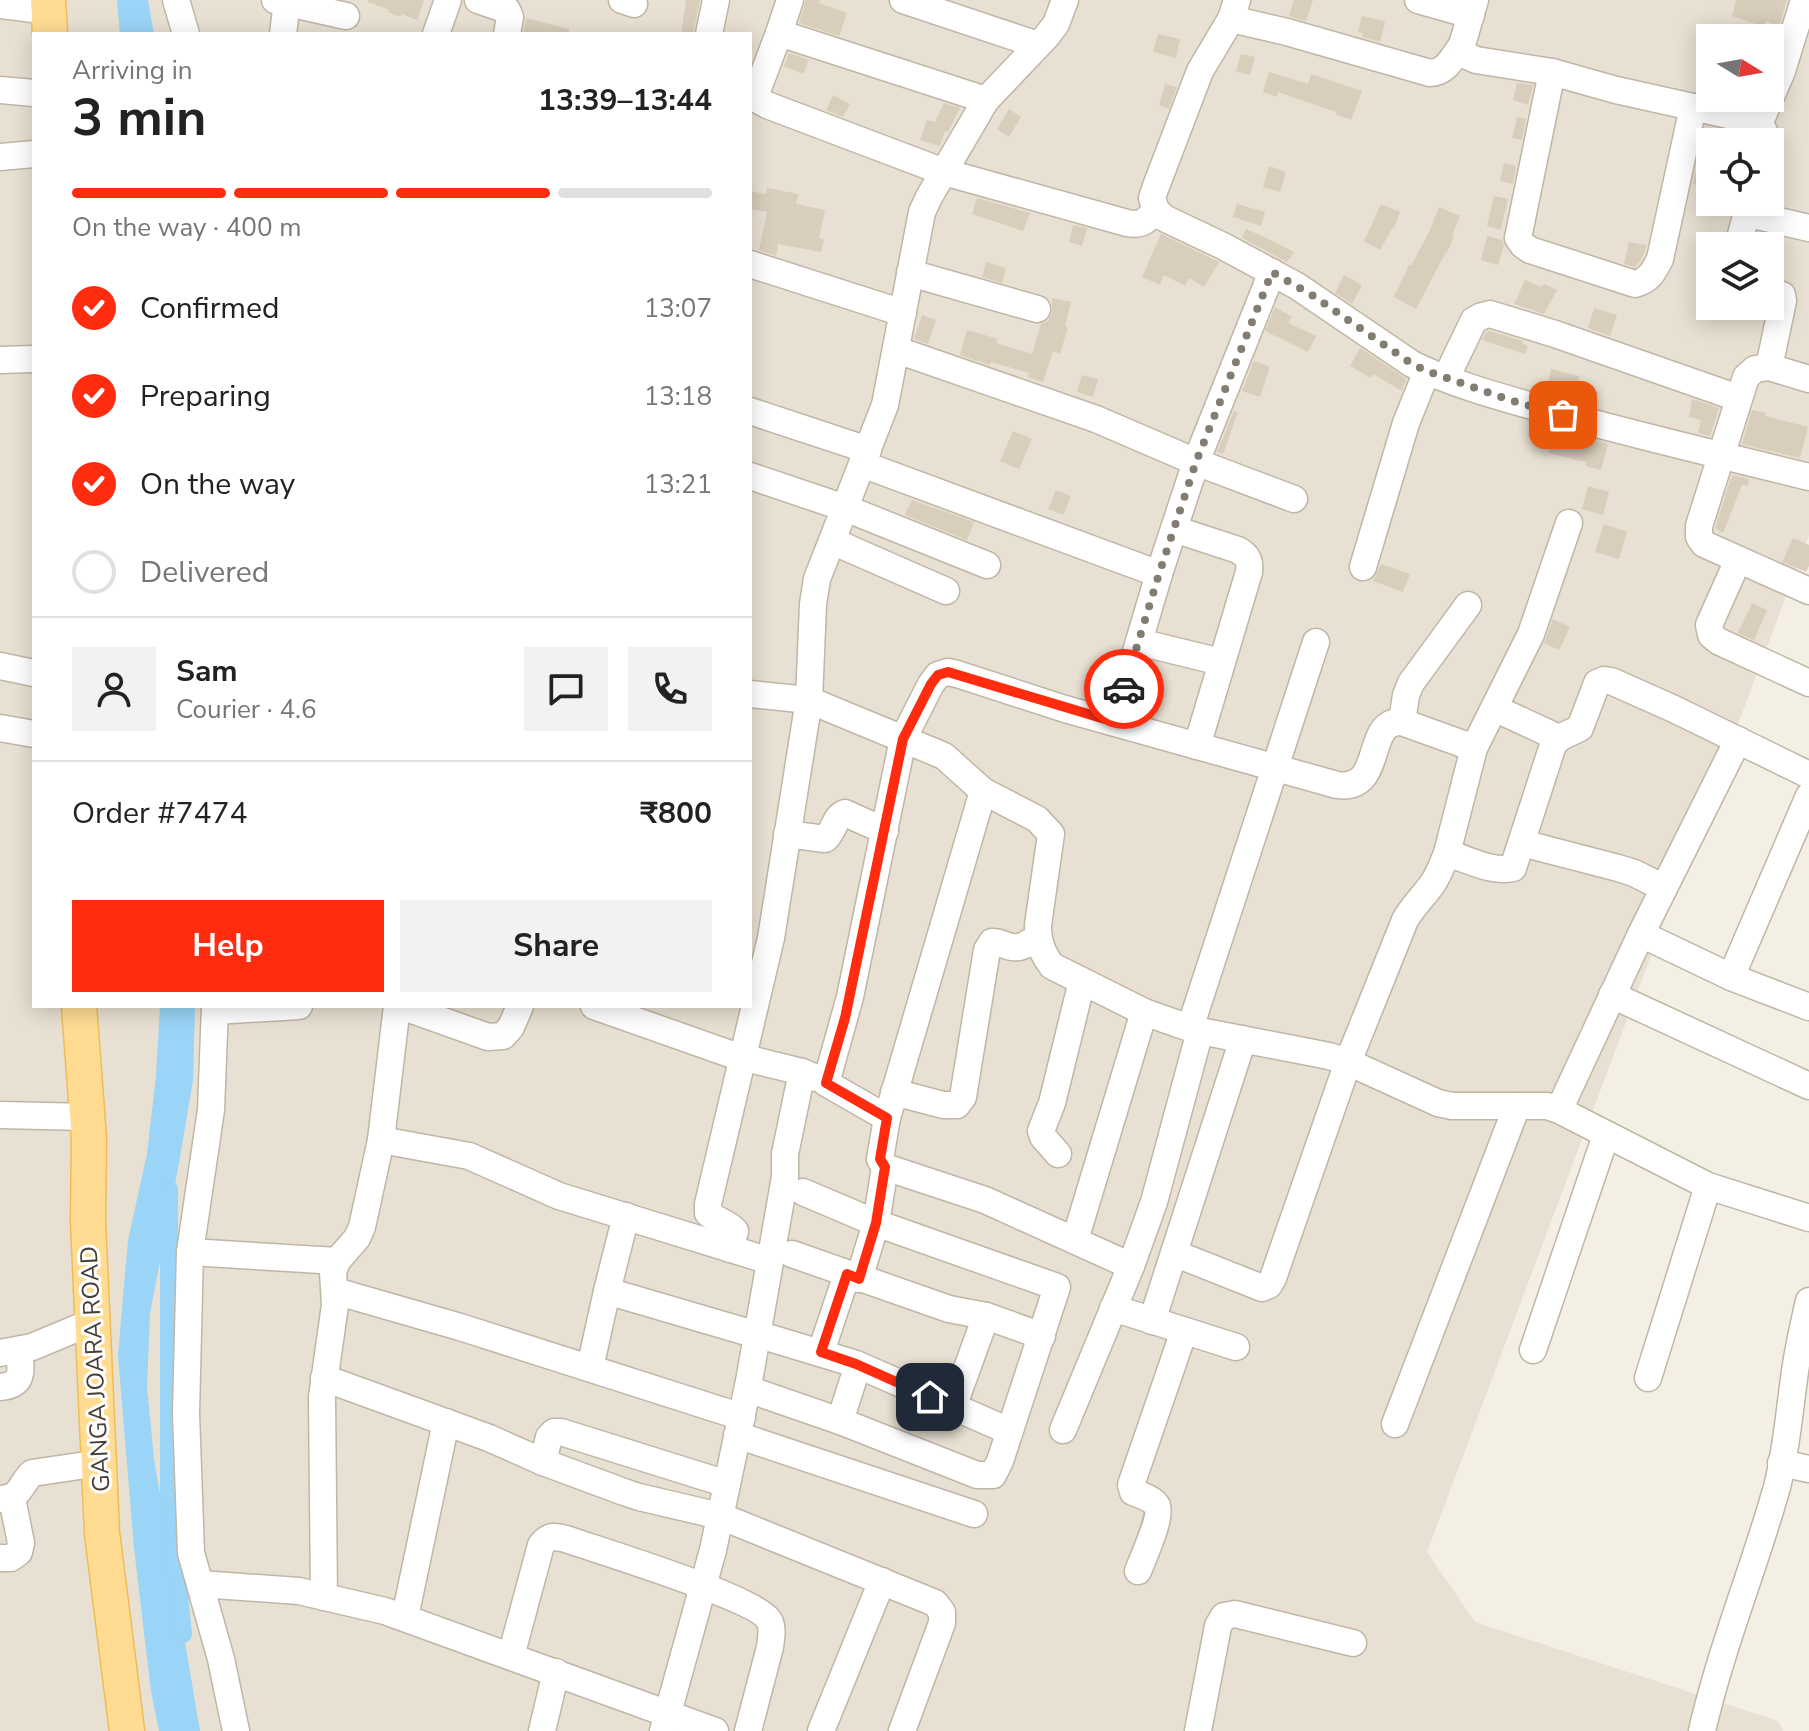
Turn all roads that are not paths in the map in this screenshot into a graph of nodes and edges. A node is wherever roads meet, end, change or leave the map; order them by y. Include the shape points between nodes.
1 (176, 0) edge
2 (448, 0) edge
3 (478, 0) edge
4 (716, 0) edge
5 (790, 0) edge
6 (903, 0) edge
7 (1065, 0) edge
8 (1418, 0) edge
9 (1804, 0) edge
10 (281, 1) edge
11 (0, 5) edge
12 (1473, 7) edge
13 (1234, 9) edge
14 (49, 15) edge
15 (346, 16) dead end
16 (185, 32) edge
17 (283, 32) edge
18 (437, 32) edge
19 (507, 32) edge
20 (709, 32) edge
21 (779, 33) junction
22 (1038, 45) junction
23 (1462, 45) junction
24 (1552, 72) junction
25 (0, 90) edge
26 (32, 93) edge
27 (986, 100) junction
28 (1693, 107) junction
29 (1751, 128) edge
30 (1763, 128) edge
31 (32, 154) edge
32 (0, 157) edge
33 (944, 172) junction
34 (1156, 210) junction
35 (1757, 216) edge
36 (1809, 228) edge
37 (752, 265) edge
38 (1272, 272) junction
39 (910, 273) junction
40 (1037, 309) dead end
41 (903, 313) junction
42 (1779, 320) edge
43 (897, 350) junction
44 (32, 359) edge
45 (0, 360) edge
46 (1769, 367) junction
47 (1436, 374) junction
48 (1809, 379) edge
49 (1738, 398) junction
50 (752, 412) edge
51 (1721, 455) junction
52 (865, 457) junction
53 (1196, 462) junction
54 (752, 477) edge
55 (1809, 477) edge
56 (1294, 499) dead end
57 (845, 508) junction
58 (1569, 523) dead end
59 (1174, 529) junction
60 (832, 541) junction
61 (1738, 560) junction
62 (987, 565) dead end
63 (1363, 567) dead end
64 (1159, 574) junction
65 (946, 591) dead end
66 (1809, 591) edge
67 (1468, 605) dead end
68 (1139, 642) junction
69 (1316, 642) dead end
70 (1221, 662) junction
71 (0, 666) edge
72 (32, 673) edge
73 (1809, 683) edge
74 (752, 694) edge
75 (809, 700) junction
76 (1494, 708) junction
77 (1115, 722) junction
78 (1402, 722) junction
79 (0, 728) edge
80 (32, 734) edge
81 (1559, 738) junction
82 (903, 739) junction
83 (1738, 740) junction
84 (1197, 746) junction
85 (1474, 748) junction
86 (1276, 768) junction
87 (1809, 775) edge
88 (983, 791) junction
89 (1809, 796) edge
90 (885, 831) junction
91 (787, 834) junction
92 (1522, 843) junction
93 (1447, 853) junction
94 (1664, 888) junction
95 (1641, 934) junction
96 (1038, 937) junction
97 (1731, 977) junction
98 (1082, 981) junction
99 (1612, 995) junction
100 (1809, 1007) edge
101 (79, 1008) edge
102 (215, 1008) edge
103 (399, 1008) edge
104 (405, 1008) edge
105 (519, 1008) edge
106 (600, 1008) edge
107 (1144, 1012) junction
108 (1195, 1029) junction
109 (1243, 1039) junction
110 (742, 1057) junction
111 (1348, 1062) junction
112 (802, 1072) junction
113 (826, 1083) junction
114 (1809, 1086) edge
115 (894, 1092) junction
116 (1517, 1106) junction
117 (1559, 1110) junction
118 (0, 1115) edge
119 (88, 1117) junction
120 (887, 1118) junction
121 (1606, 1135) junction
122 (381, 1140) junction
123 (1058, 1154) dead end
124 (885, 1167) junction
125 (1708, 1186) junction
126 (803, 1192) dead end
127 (626, 1216) junction
128 (1809, 1218) edge
129 (876, 1223) junction
130 (1075, 1240) junction
131 (730, 1249) junction
132 (190, 1252) junction
133 (1174, 1253) junction
134 (781, 1258) junction
135 (337, 1261) junction
136 (1131, 1266) junction
137 (853, 1277) junction
138 (335, 1291) junction
139 (607, 1291) junction
140 (1809, 1301) edge
141 (1113, 1308) junction
142 (986, 1316) junction
143 (1152, 1321) junction
144 (92, 1322) junction
145 (1184, 1331) junction
146 (764, 1336) junction
147 (1042, 1336) junction
148 (1236, 1347) dead end
149 (1533, 1350) dead end
150 (9, 1352) edge
151 (821, 1352) junction
152 (1804, 1354) edge
153 (858, 1365) junction
154 (590, 1368) junction
155 (324, 1378) junction
156 (1648, 1378) dead end
157 (0, 1387) edge
158 (759, 1393) dead end
159 (953, 1407) junction
160 (840, 1421) junction
161 (446, 1422) junction
162 (1395, 1424) dead end
163 (740, 1426) junction
164 (1063, 1430) dead end
165 (1009, 1431) junction
166 (543, 1462) junction
167 (100, 1463) junction
168 (1781, 1463) junction
169 (1809, 1469) edge
170 (727, 1484) junction
171 (6, 1498) edge
172 (974, 1514) dead end
173 (720, 1516) junction
174 (0, 1558) edge
175 (1138, 1571) dead end
176 (882, 1581) junction
177 (200, 1584) junction
178 (703, 1585) junction
179 (324, 1597) junction
180 (405, 1617) junction
181 (1353, 1643) dead end
182 (511, 1656) junction
183 (556, 1672) junction
184 (665, 1722) edge
185 (127, 1731) edge
186 (236, 1731) edge
187 (542, 1731) edge
188 (715, 1731) edge
189 (748, 1731) edge
190 (821, 1731) edge
191 (902, 1731) edge
192 (1198, 1731) edge
193 (1702, 1731) edge

1 - 16 street
2 - 18 street
3 - 19 street via 507,10
4 - 20 street
5 - 21 street
6 - 22 street
7 - 22 street via 1056,24
8 - 12 street
9 - 30 street
10 - 15 street
10 - 17 street
11 - 14 street
12 - 23 street
13 - 23 street via 1287,32 1430,73 1445,68
13 - 34 street via 1200,71 1152,198
21 - 27 street
21 - 33 street via 758,85 758,100
22 - 27 street
23 - 24 street via 1465,55 1476,60
24 - 28 street
24 - 28 street via 1518,238 1530,250 1635,284 1652,276 1660,259
25 - 26 street
27 - 33 street
28 - 29 street
31 - 32 street
33 - 34 street via 1136,225
33 - 39 street via 922,212
34 - 38 street
35 - 36 street
37 - 41 street
38 - 47 street via 1412,364
38 - 53 street
39 - 40 street
39 - 41 street
41 - 43 street
42 - 46 street
43 - 52 street via 885,405
43 - 53 street via 1096,419
44 - 45 street
46 - 48 street
46 - 49 street via 1746,377
47 - 49 street via 1474,320 1490,314
47 - 51 street via 1614,430
47 - 63 street via 1402,435
49 - 51 street
50 - 52 street
51 - 55 street
51 - 61 street via 1699,537
52 - 57 street
52 - 64 street
53 - 56 street
53 - 59 street
54 - 57 street
57 - 60 street
57 - 62 street
58 - 76 street via 1531,634
59 - 64 street
59 - 70 street via 1238,550 1250,562
60 - 65 street
60 - 75 street via 813,604
61 - 66 street
61 - 73 street via 1709,625 1711,635
64 - 68 street
67 - 78 street via 1411,683
68 - 70 street
68 - 77 street
69 - 86 street
70 - 84 street
71 - 72 street
74 - 75 street
75 - 82 street
75 - 91 street
76 - 81 street
76 - 85 street
77 - 82 street via 948,672 931,684
77 - 84 street
78 - 85 street
78 - 86 street via 1386,725 1365,775 1346,787
79 - 80 street
81 - 83 street via 1580,728 1597,683 1604,680
81 - 92 street
82 - 88 street via 944,756
82 - 90 street
83 - 87 street
83 - 94 street
84 - 86 street
85 - 93 street
86 - 108 street
88 - 96 street via 1037,819 1051,834
88 - 115 street
89 - 97 street
90 - 91 street via 845,813 825,839
90 - 113 street
91 - 110 street via 771,938
92 - 93 street via 1513,868 1505,870
92 - 94 street via 1626,870
93 - 111 street via 1433,883 1405,920
94 - 95 street
95 - 97 street
95 - 99 street
96 - 98 street via 1052,966
96 - 115 street via 1022,947 992,942 987,950 963,1097 957,1105
97 - 100 street
98 - 107 street
98 - 123 street via 1041,1131
99 - 114 street
99 - 117 street
101 - 119 main road, GANGA JOARA ROAD
102 - 132 street via 211,1110
103 - 122 street
104 - 105 street via 488,1037 503,1036
106 - 110 street
107 - 108 street
107 - 130 street
108 - 109 street
108 - 136 street via 1154,1202
109 - 111 street
109 - 133 street
110 - 112 street
110 - 131 street via 708,1204 708,1213 735,1231
111 - 116 street via 1438,1103
111 - 133 street via 1269,1285 1262,1288
112 - 113 street
112 - 134 street via 785,1154
113 - 120 street
115 - 120 street
116 - 117 street
116 - 162 street
117 - 121 street
118 - 119 street
119 - 144 main road, GANGA JOARA ROAD
120 - 124 street via 880,1159
121 - 125 street
121 - 149 street
122 - 127 street via 469,1156 559,1196
122 - 135 street via 362,1227
124 - 129 street
124 - 130 street via 985,1200
125 - 128 street
125 - 156 street
126 - 129 street
127 - 131 street
127 - 139 street
129 - 137 street
129 - 147 street via 1057,1287
130 - 136 street
131 - 134 street
132 - 135 street
132 - 177 street via 186,1428 191,1553
133 - 143 street
134 - 137 street
134 - 146 street
135 - 138 street
136 - 141 street
137 - 142 street
137 - 151 street
138 - 154 street
138 - 155 street
139 - 146 street
139 - 154 street
140 - 152 street
141 - 143 street
141 - 164 street
142 - 147 street
142 - 159 street
143 - 145 street
144 - 150 street
144 - 167 main road, GANGA JOARA ROAD
145 - 148 street
145 - 175 street via 1131,1485 1133,1492 1157,1506
146 - 151 street
146 - 163 street
147 - 165 street
150 - 157 street via 22,1371 17,1382
151 - 153 street
152 - 168 street via 1794,1377
153 - 159 street
153 - 160 street
154 - 163 street
155 - 161 street
155 - 179 street
158 - 160 street
159 - 165 street
160 - 165 street via 977,1475 993,1475
161 - 166 street
161 - 180 street
163 - 170 street
163 - 172 street
166 - 170 street via 549,1437 561,1432
166 - 173 street via 639,1497
167 - 171 street via 32,1473
167 - 185 main road, GANGA JOARA ROAD via 102,1533
168 - 169 street
168 - 193 street
170 - 173 street
171 - 174 street via 21,1543 11,1558
173 - 176 street
173 - 178 street
176 - 190 street
176 - 191 street via 935,1603 942,1612
177 - 179 street
177 - 186 street
178 - 182 street via 554,1536 541,1545
178 - 184 street
178 - 189 street via 770,1621 770,1647
179 - 180 street
180 - 182 street
181 - 192 street via 1235,1614 1224,1616
182 - 183 street
183 - 184 street
183 - 187 street
184 - 188 street

